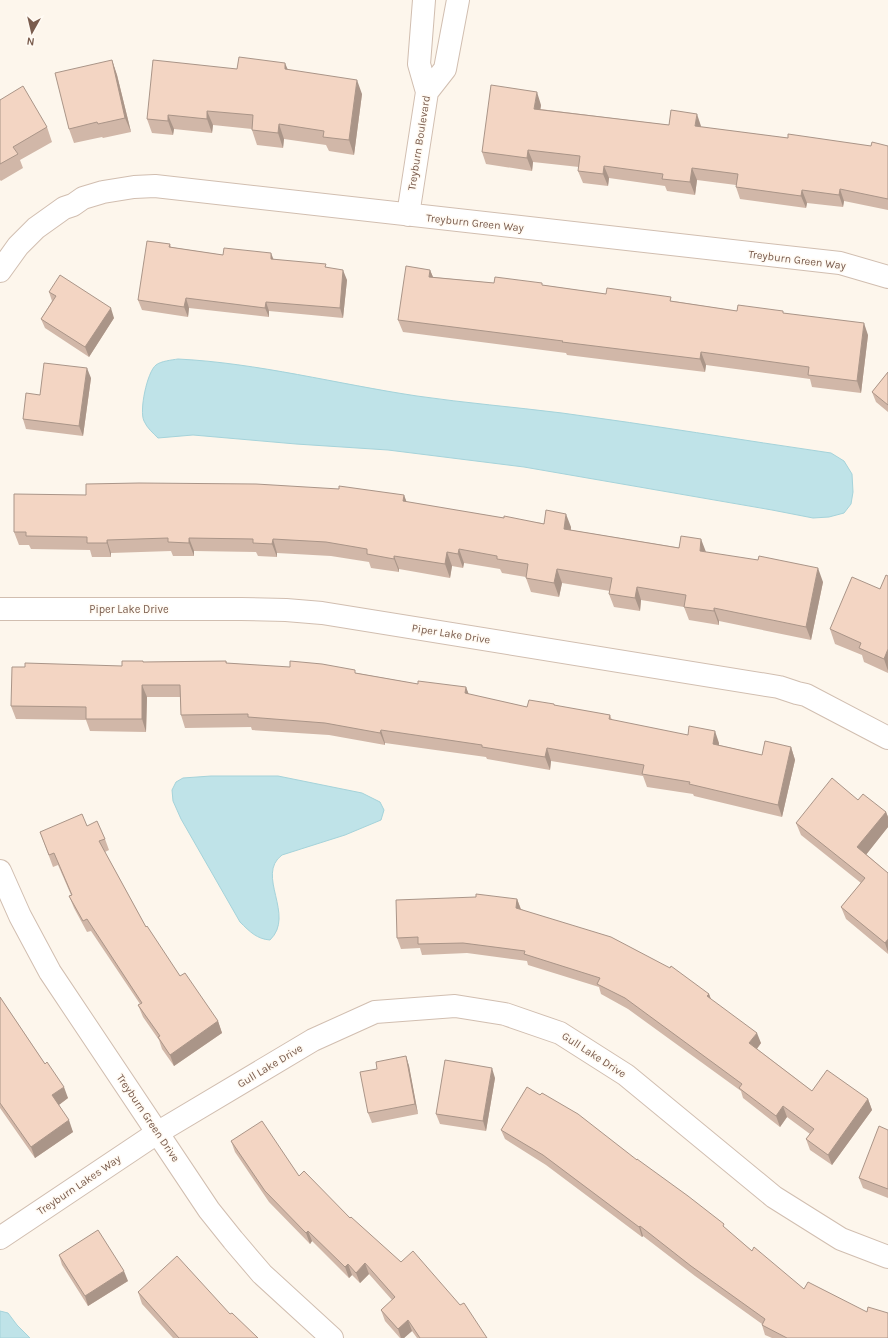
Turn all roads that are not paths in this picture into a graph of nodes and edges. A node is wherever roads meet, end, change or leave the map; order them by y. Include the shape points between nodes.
1 (424, 0) edge
2 (458, 0) edge
3 (427, 92) junction
4 (408, 215) junction
5 (0, 271) edge
6 (888, 278) edge
7 (0, 609) edge
8 (888, 738) edge
9 (0, 871) edge
10 (157, 1133) junction
11 (0, 1238) edge
12 (888, 1257) edge
13 (332, 1338) edge

1 - 3 street, Treyburn Boulevard via 419,64
2 - 3 street via 445,69
3 - 4 street, Treyburn Boulevard
4 - 5 street, Treyburn Green Way via 155,186 134,187 103,192 83,198 64,208 36,228 18,246
4 - 6 street, Treyburn Green Way via 840,263
7 - 8 street, Piper Lake Drive via 241,609 322,613 779,687 806,695
9 - 10 street, Treyburn Green Drive via 20,916 50,972
10 - 11 street, Treyburn Lakes Way
10 - 12 street, Gull Lake Drive via 313,1040 375,1012 455,1006 505,1014 560,1033 626,1075 774,1197 841,1239
10 - 13 street, Treyburn Green Drive via 232,1240 262,1274

